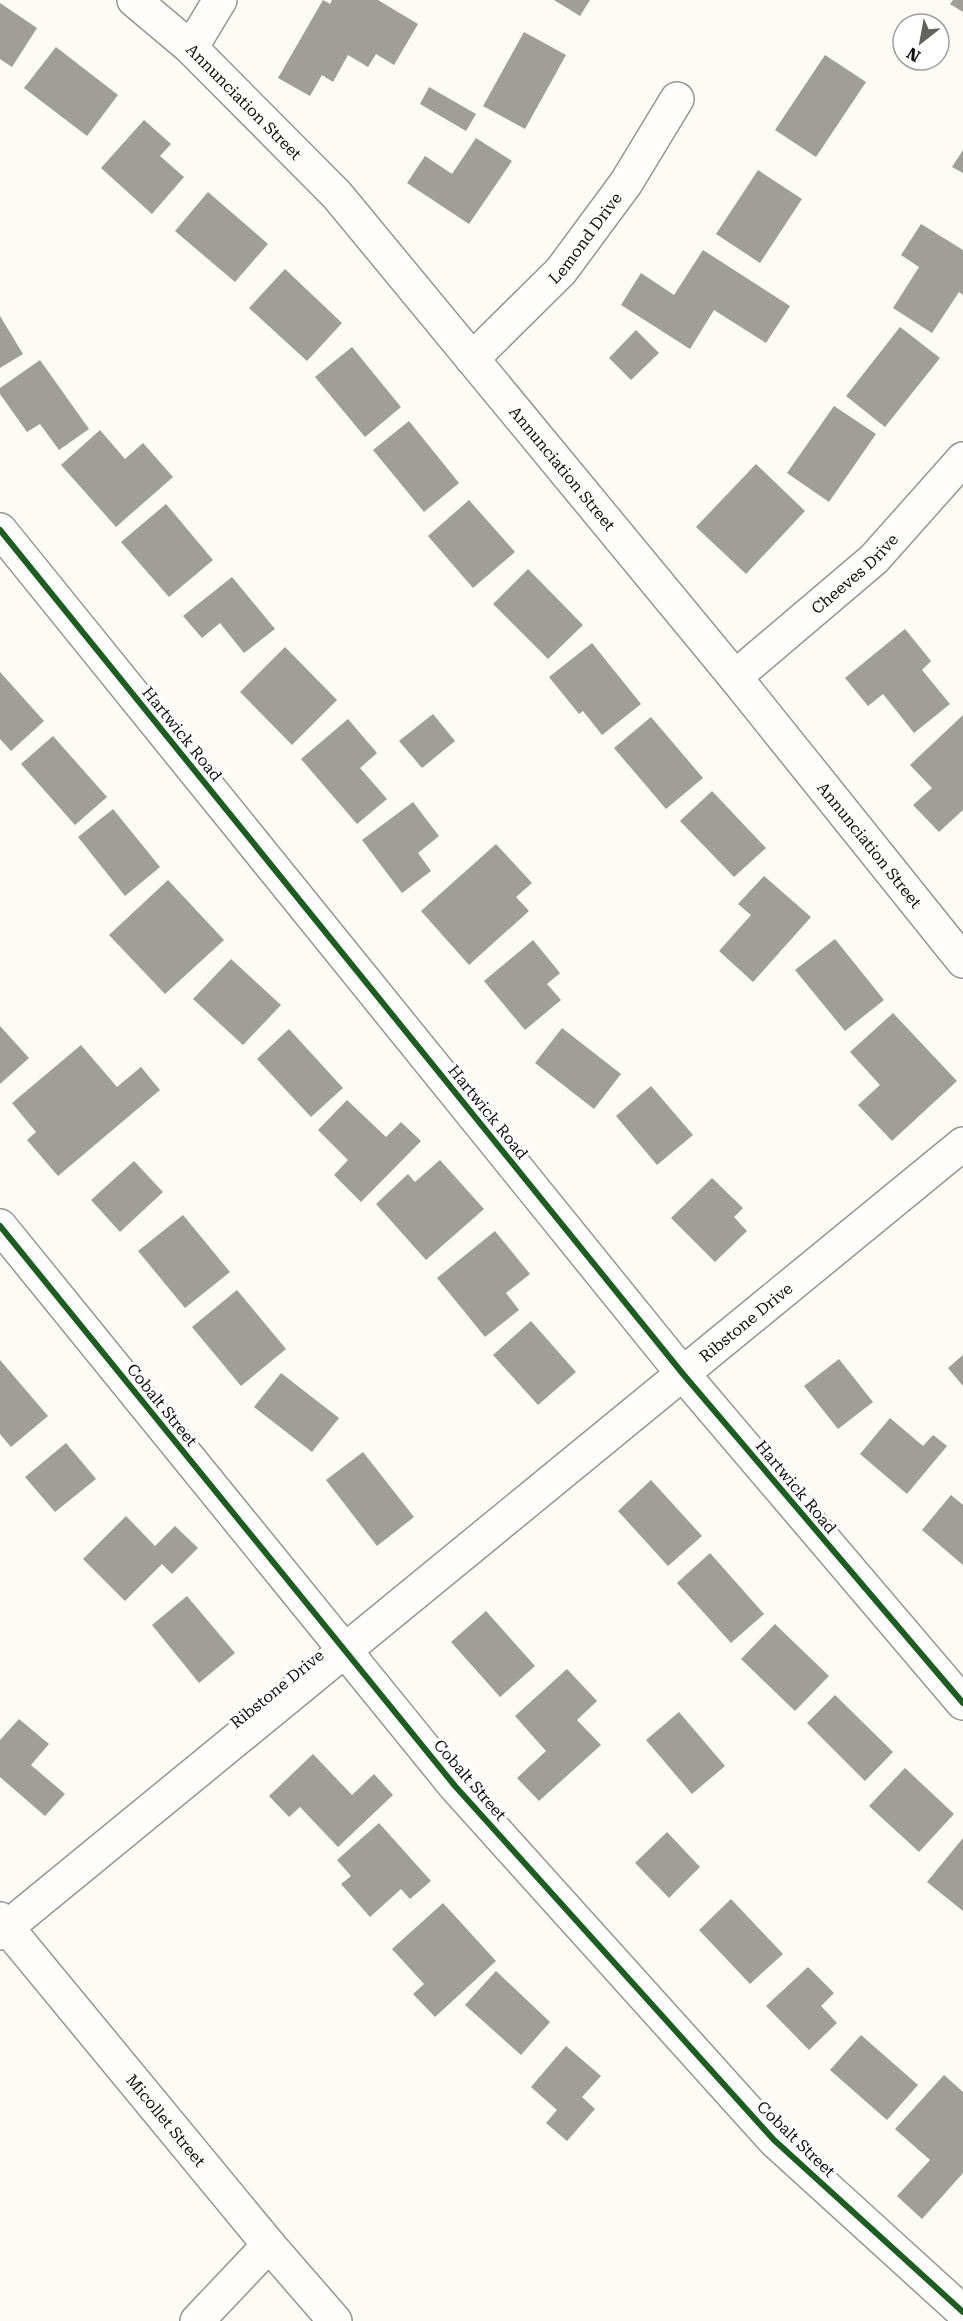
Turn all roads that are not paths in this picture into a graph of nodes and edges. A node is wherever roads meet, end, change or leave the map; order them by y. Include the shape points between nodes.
1 (134, 0) edge
2 (220, 0) edge
3 (191, 48) junction
4 (677, 99) dead end
5 (472, 359) junction
6 (963, 459) edge
7 (0, 530) edge
8 (735, 677) junction
9 (963, 961) edge
10 (963, 1144) edge
11 (0, 1226) edge
12 (683, 1374) junction
13 (344, 1651) junction
14 (963, 1703) edge
15 (2, 1926) edge
16 (269, 2245) junction
17 (963, 2312) edge
18 (197, 2321) edge
19 (335, 2321) edge

1 - 3 street, Annunciation Street
2 - 3 street
3 - 5 street, Annunciation Street via 337,195
4 - 5 street, Lemond Drive via 626,183 561,271
5 - 8 street, Annunciation Street
6 - 8 street, Cheeves Drive via 874,559
7 - 12 street, Hartwick Road
8 - 9 street, Annunciation Street
10 - 12 street, Ribstone Drive
11 - 13 street, Cobalt Street
12 - 13 street, Ribstone Drive
12 - 14 street, Hartwick Road
13 - 15 street, Ribstone Drive
13 - 17 street, Cobalt Street via 455,1786 774,2140
15 - 16 street, Micollet Street
16 - 18 street
16 - 19 street, Micollet Street

